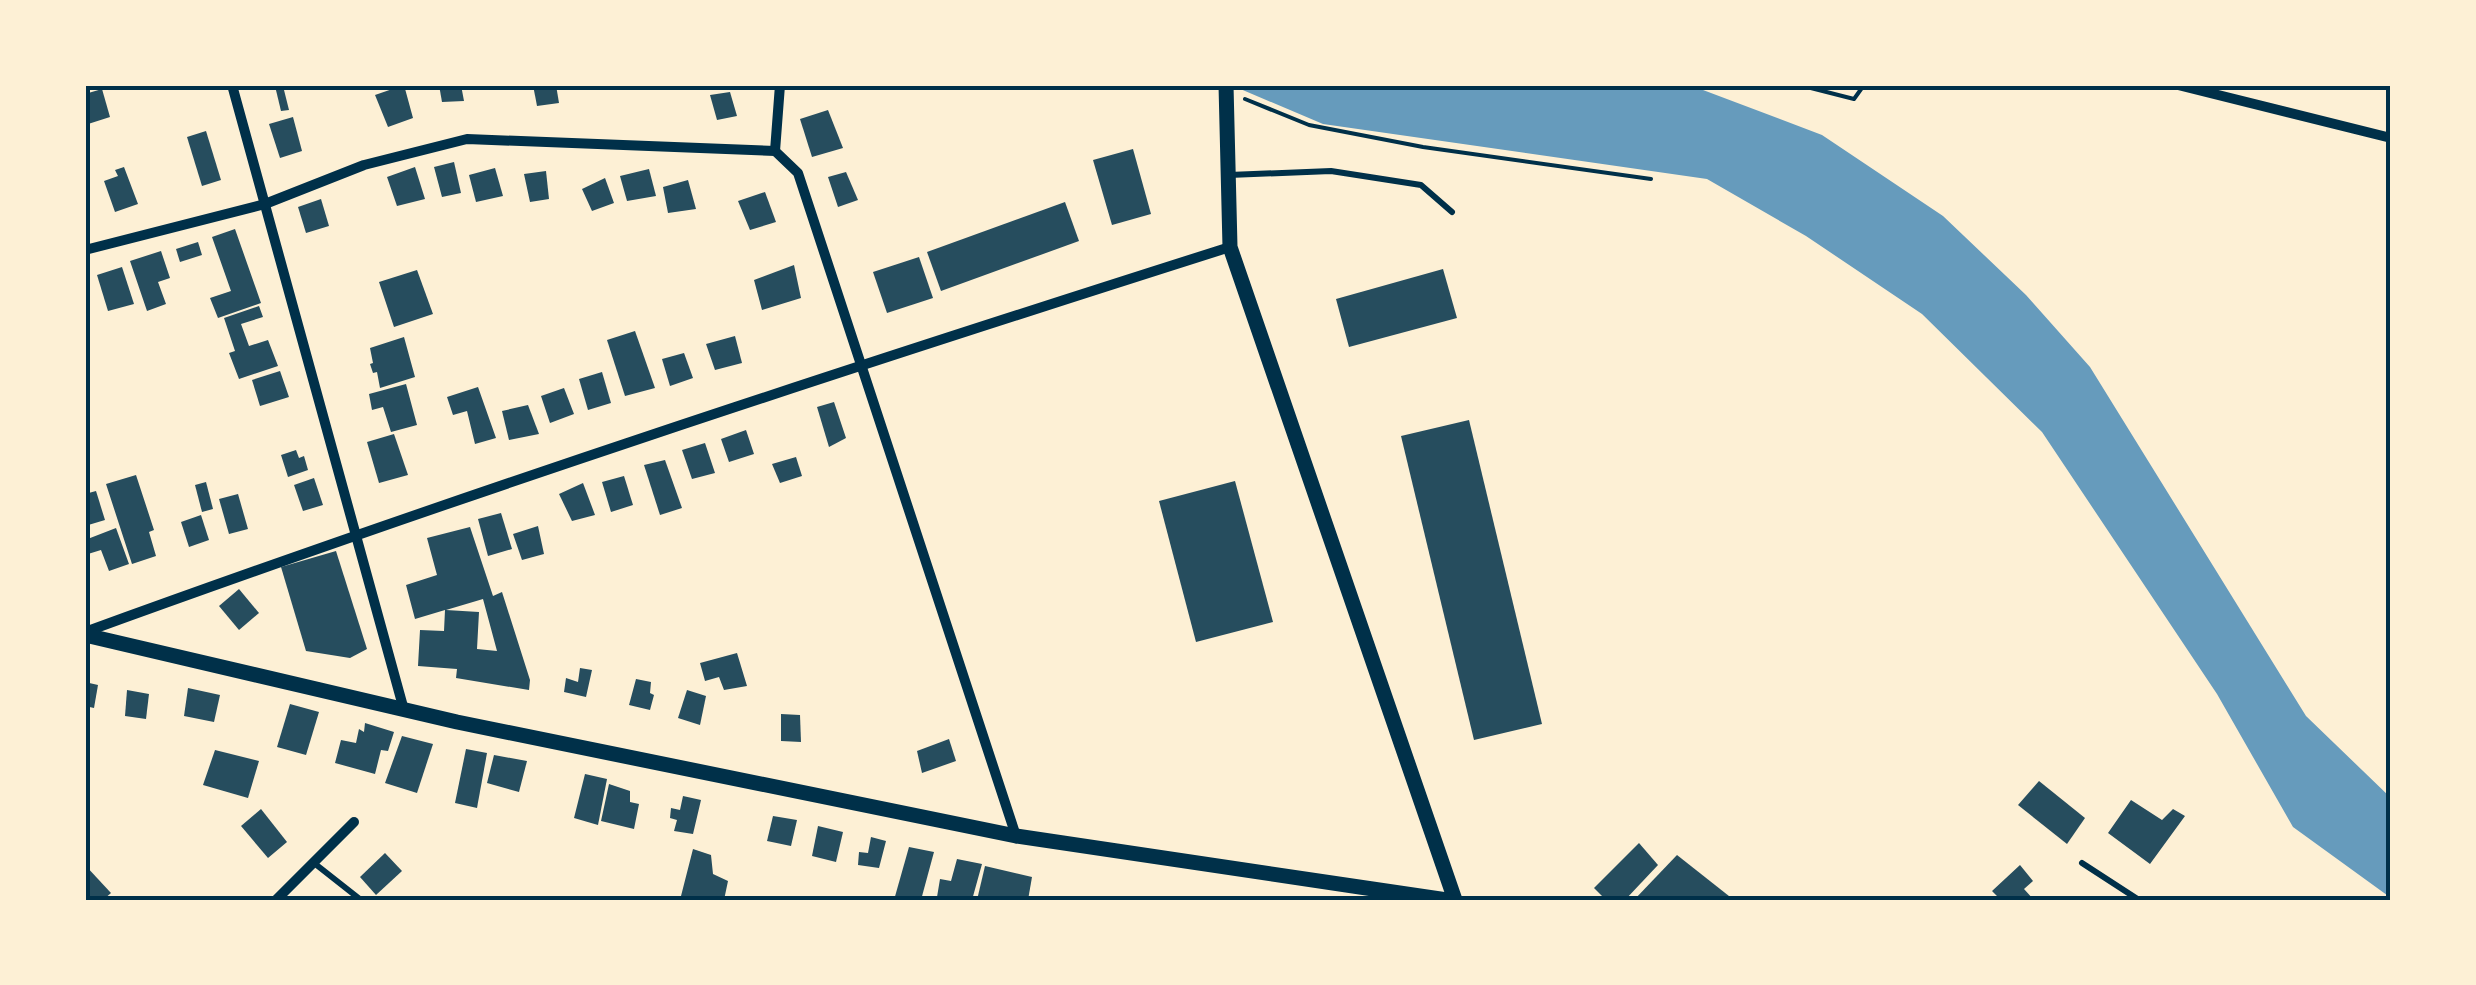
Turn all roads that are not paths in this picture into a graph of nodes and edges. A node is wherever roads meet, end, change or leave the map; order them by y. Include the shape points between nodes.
1 (232, 85) edge
2 (780, 85) edge
3 (2178, 85) edge
4 (1230, 90) edge
5 (2391, 138) edge
6 (775, 151) junction
7 (1228, 175) junction
8 (265, 204) junction
9 (1452, 212) dead end
10 (1230, 246) junction
11 (85, 250) edge
12 (860, 364) junction
13 (356, 533) junction
14 (85, 633) edge
15 (404, 710) junction
16 (354, 822) dead end
17 (1016, 836) junction
18 (314, 862) junction
19 (2082, 863) dead end
20 (276, 900) edge
21 (361, 900) edge
22 (1451, 900) edge
23 (2139, 900) edge

1 - 8 street
2 - 6 street
3 - 5 street
4 - 7 street
6 - 8 street via 467,139 364,165
6 - 12 street via 798,172
7 - 9 lane via 1331,171 1421,186
7 - 10 street
8 - 11 street
8 - 13 street
10 - 12 street
10 - 22 street
12 - 13 street
12 - 17 street
13 - 14 street
13 - 15 street
14 - 15 street
15 - 17 street
16 - 18 street
17 - 22 street
18 - 20 street
18 - 21 lane
19 - 23 lane

